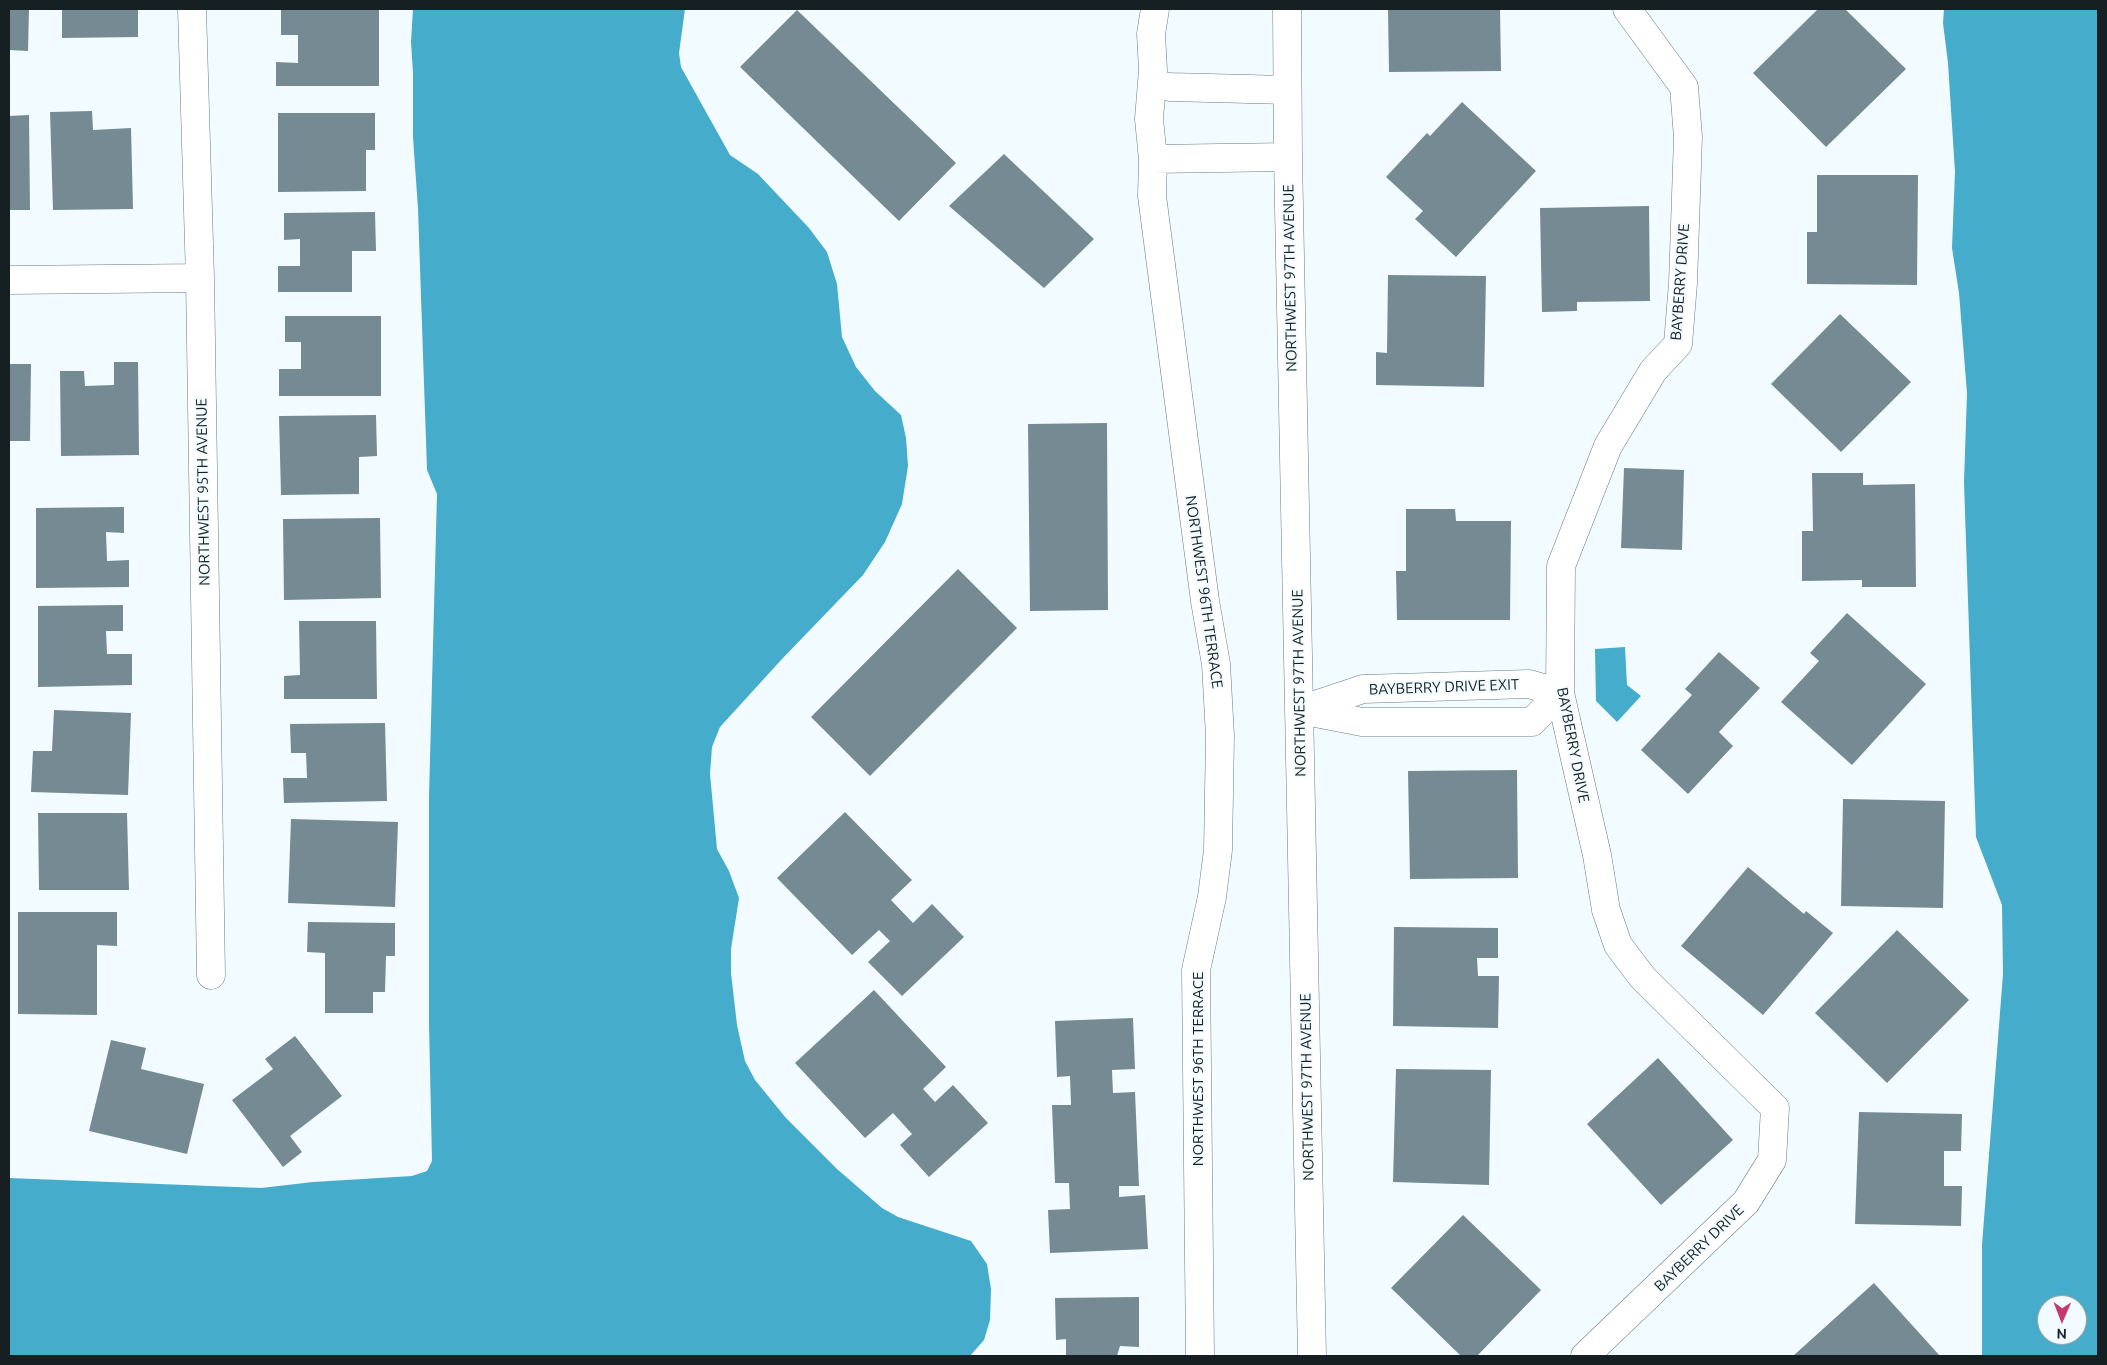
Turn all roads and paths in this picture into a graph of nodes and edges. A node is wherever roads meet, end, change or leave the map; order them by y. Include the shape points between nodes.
1 (192, 9) edge
2 (1155, 9) edge
3 (1287, 9) edge
4 (1627, 9) edge
5 (1152, 84) junction
6 (1287, 90) junction
7 (1288, 157) junction
8 (1153, 159) junction
9 (200, 278) junction
10 (9, 280) edge
11 (1560, 693) junction
12 (1300, 710) junction
13 (211, 975) dead end
14 (1200, 1356) edge
15 (1312, 1356) edge
16 (1585, 1356) edge

1 - 9 street, NORTHWEST 95TH AVENUE
2 - 5 street, NORTHWEST 96TH TERRACE via 1151,34
3 - 6 street, NORTHWEST 97TH AVENUE
4 - 11 street, BAYBERRY DRIVE via 1684,88 1688,137 1678,344 1653,371 1605,452 1561,566
5 - 6 street
5 - 8 street, NORTHWEST 96TH TERRACE via 1149,119
6 - 7 street, NORTHWEST 97TH AVENUE
7 - 8 street
7 - 12 street, NORTHWEST 97TH AVENUE
8 - 14 street, NORTHWEST 96TH TERRACE via 1152,196 1203,591 1216,664 1220,736 1218,850 1212,897 1196,970
9 - 10 street
9 - 13 street, NORTHWEST 95TH AVENUE
11 - 12 street, BAYBERRY DRIVE EXIT via 1529,684 1363,689
11 - 12 street via 1532,722 1362,722
11 - 16 street, BAYBERRY DRIVE via 1597,855 1606,910 1618,945 1643,978 1775,1108 1772,1160 1746,1202
12 - 15 street, NORTHWEST 97TH AVENUE

